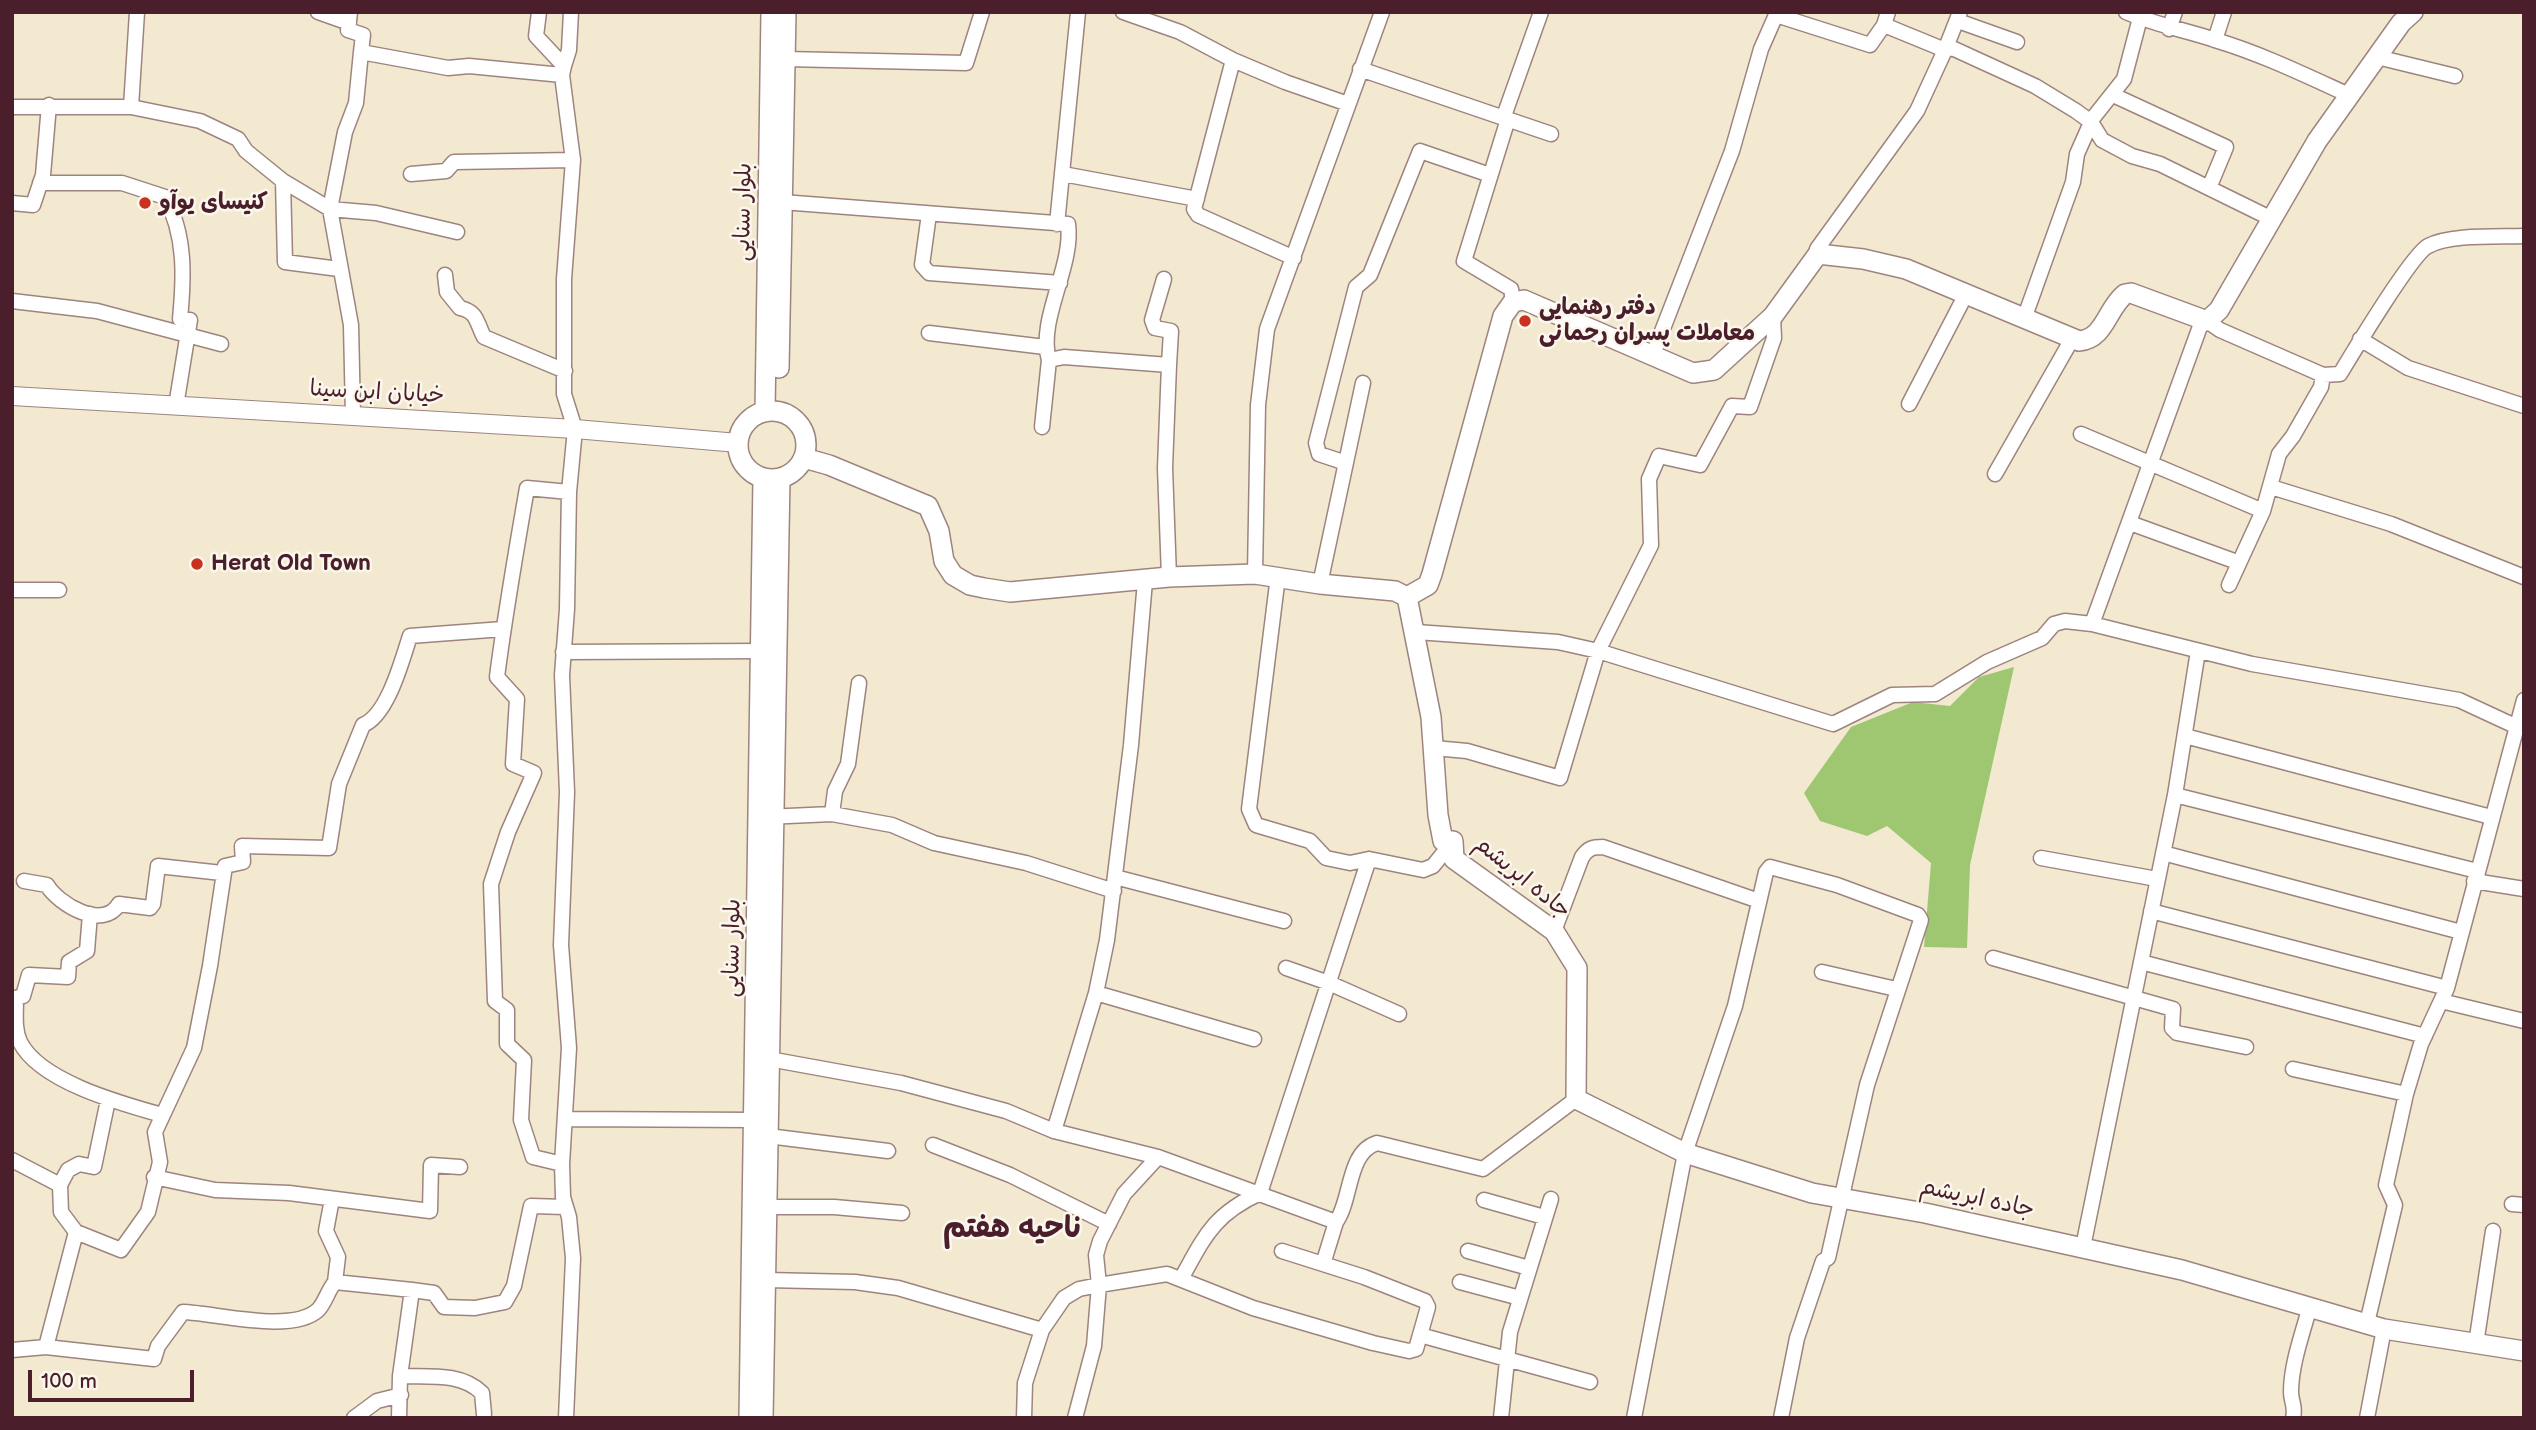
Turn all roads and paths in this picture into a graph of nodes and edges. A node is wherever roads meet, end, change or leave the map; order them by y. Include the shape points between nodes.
1 (137, 12) edge
2 (318, 12) edge
3 (538, 12) edge
4 (571, 12) edge
5 (771, 12) edge
6 (786, 12) edge
7 (982, 12) edge
8 (1078, 12) edge
9 (1124, 12) edge
10 (1382, 12) edge
11 (1541, 12) edge
12 (2175, 12) edge
13 (2224, 12) edge
14 (2413, 12) edge
15 (1788, 14) edge
16 (2133, 15) edge
17 (1959, 16) edge
18 (349, 18) edge
19 (1886, 19) edge
20 (2169, 29) junction
21 (2215, 40) junction
22 (2017, 42) dead end
23 (1945, 50) junction
24 (361, 52) junction
25 (2378, 57) junction
26 (785, 59) junction
27 (1233, 60) junction
28 (1360, 69) junction
29 (563, 71) junction
30 (2455, 76) dead end
31 (2113, 95) junction
32 (2351, 96) junction
33 (1348, 104) junction
34 (49, 105) junction
35 (12, 107) edge
36 (131, 107) junction
37 (1506, 118) junction
38 (2091, 122) junction
39 (1551, 134) dead end
40 (573, 160) junction
41 (411, 174) dead end
42 (1063, 174) junction
43 (1490, 175) junction
44 (284, 181) junction
45 (40, 183) junction
46 (2209, 188) junction
47 (1198, 199) junction
48 (782, 202) junction
49 (12, 204) edge
50 (330, 209) junction
51 (929, 214) junction
52 (2272, 219) junction
53 (1057, 224) junction
54 (457, 232) dead end
55 (2524, 236) edge
56 (1818, 254) junction
57 (1294, 258) junction
58 (339, 269) junction
59 (445, 275) dead end
60 (1164, 279) dead end
61 (1060, 284) junction
62 (1965, 296) junction
63 (12, 301) edge
64 (1513, 302) junction
65 (1773, 316) junction
66 (2024, 319) junction
67 (2204, 321) junction
68 (929, 333) dead end
69 (187, 336) junction
70 (2072, 339) junction
71 (2360, 339) junction
72 (221, 344) dead end
73 (1047, 353) junction
74 (1652, 357) junction
75 (1169, 365) junction
76 (565, 371) junction
77 (2323, 375) junction
78 (1363, 383) dead end
79 (12, 396) edge
80 (1909, 404) dead end
81 (176, 406) junction
82 (2524, 406) edge
83 (771, 412) junction
84 (353, 416) junction
85 (1042, 426) dead end
86 (575, 429) junction
87 (2081, 434) dead end
88 (738, 443) junction
89 (804, 458) junction
90 (1346, 463) junction
91 (2149, 464) junction
92 (1995, 474) dead end
93 (772, 478) junction
94 (2271, 487) junction
95 (569, 492) junction
96 (2263, 511) junction
97 (2130, 523) junction
98 (2237, 562) junction
99 (1255, 573) junction
100 (1278, 576) junction
101 (1169, 577) junction
102 (2524, 577) edge
103 (1145, 581) junction
104 (1320, 584) junction
105 (2229, 585) dead end
106 (12, 590) edge
107 (59, 590) dead end
108 (1408, 597) junction
109 (2092, 624) junction
110 (503, 629) junction
111 (1416, 632) junction
112 (1598, 650) junction
113 (762, 651) junction
114 (2198, 651) junction
115 (563, 652) junction
116 (859, 682) dead end
117 (2524, 700) edge
118 (2515, 726) junction
119 (2185, 736) junction
120 (1434, 748) junction
121 (2175, 795) junction
122 (832, 814) junction
123 (767, 817) junction
124 (2491, 817) junction
125 (1453, 841) junction
126 (2163, 853) junction
127 (2041, 858) dead end
128 (1369, 859) junction
129 (222, 873) junction
130 (2476, 876) junction
131 (2157, 879) junction
132 (24, 881) dead end
133 (1114, 884) junction
134 (2524, 889) edge
135 (1759, 901) junction
136 (2151, 911) junction
137 (90, 914) junction
138 (1284, 921) dead end
139 (1555, 931) junction
140 (2461, 932) junction
141 (1993, 958) dead end
142 (2141, 962) junction
143 (1286, 968) dead end
144 (1822, 972) dead end
145 (1329, 983) junction
146 (1896, 989) junction
147 (1096, 993) junction
148 (2444, 995) junction
149 (14, 999) edge
150 (2134, 1000) junction
151 (1399, 1014) dead end
152 (2524, 1021) edge
153 (2424, 1037) junction
154 (1254, 1040) dead end
155 (2246, 1047) dead end
156 (769, 1059) junction
157 (2293, 1069) dead end
158 (2406, 1094) junction
159 (1576, 1099) junction
160 (108, 1100) junction
161 (162, 1115) junction
162 (565, 1119) junction
163 (754, 1119) junction
164 (1055, 1131) junction
165 (768, 1136) junction
166 (933, 1146) dead end
167 (888, 1151) dead end
168 (1685, 1153) junction
169 (1158, 1157) junction
170 (12, 1160) edge
171 (562, 1164) junction
172 (460, 1167) dead end
173 (154, 1177) junction
174 (60, 1185) junction
175 (1260, 1193) junction
176 (1842, 1198) junction
177 (332, 1199) junction
178 (1551, 1199) dead end
179 (1484, 1200) dead end
180 (565, 1206) junction
181 (767, 1207) junction
182 (902, 1213) dead end
183 (1544, 1217) junction
184 (1336, 1222) junction
185 (1109, 1224) junction
186 (2493, 1231) dead end
187 (76, 1232) junction
188 (2084, 1247) junction
189 (1282, 1251) dead end
190 (1468, 1251) dead end
191 (1323, 1264) junction
192 (1529, 1268) junction
193 (1181, 1279) junction
194 (766, 1280) junction
195 (335, 1282) junction
196 (1460, 1282) dead end
197 (1099, 1284) junction
198 (412, 1290) junction
199 (1520, 1298) junction
200 (2310, 1306) junction
201 (2376, 1326) junction
202 (1042, 1330) junction
203 (1420, 1335) junction
204 (2476, 1344) junction
205 (46, 1347) junction
206 (12, 1350) edge
207 (2524, 1352) edge
208 (1507, 1361) junction
209 (400, 1376) junction
210 (1590, 1382) dead end
211 (401, 1395) junction
212 (484, 1414) dead end
213 (354, 1418) edge
214 (399, 1418) edge
215 (566, 1418) edge
216 (749, 1418) edge
217 (763, 1418) edge
218 (1024, 1418) edge
219 (1076, 1418) edge
220 (1501, 1418) edge
221 (1634, 1418) edge
222 (1781, 1418) edge
223 (2293, 1418) edge
224 (2367, 1418) edge

1 - 36 street
2 - 18 street
3 - 29 street via 536,36
4 - 29 street
5 - 83 main road, بلوار سنایی
6 - 26 main road, بلوار سنایی
7 - 26 street via 966,63
8 - 42 street
9 - 27 street via 1180,32
10 - 28 street
11 - 37 street
12 - 20 street
13 - 21 street
14 - 25 main road
15 - 19 street via 1870,45
15 - 74 street via 1776,15 1761,49 1732,151
16 - 20 street
16 - 31 street via 2123,79
17 - 22 street
17 - 23 street
18 - 24 street via 349,32 363,35
19 - 23 street
20 - 21 street
21 - 32 street
23 - 38 street via 1952,47 1989,63
23 - 56 street via 1917,111 1817,248
24 - 29 street via 448,68
24 - 50 street via 356,103 345,132
25 - 30 street
25 - 32 main road
26 - 48 main road, بلوار سنایی
27 - 33 street
27 - 47 street
28 - 33 street
28 - 37 street
29 - 40 street
31 - 38 street
31 - 46 street via 2226,147
32 - 52 main road via 2317,141
33 - 57 street
34 - 35 street
34 - 36 street
34 - 45 street
36 - 44 street via 208,124 238,139 246,152
37 - 39 street
37 - 43 street
38 - 46 street via 2102,140
38 - 66 street
40 - 41 street via 454,162 446,171
40 - 76 street via 564,279
42 - 47 street
42 - 53 street
43 - 64 street via 1464,261 1511,289
43 - 90 street via 1420,151 1370,275 1356,287 1316,443 1318,454
44 - 50 street
44 - 58 street via 285,262
45 - 49 street via 33,205
45 - 69 street via 122,183 166,197 183,248 180,319 190,320
46 - 52 street
47 - 57 street via 1194,209 1198,215
48 - 51 street
48 - 83 main road, بلوار سنایی
50 - 54 street via 376,213
50 - 58 street
51 - 53 street
51 - 61 street via 922,265 929,273
52 - 67 main road via 2219,310
53 - 61 street via 1069,227
55 - 71 street via 2443,241 2425,247
56 - 62 main road via 1906,269
56 - 65 main road
57 - 99 street via 1268,329 1259,393
58 - 84 street via 351,325
59 - 76 street via 447,292 460,308 475,315 484,338
60 - 75 street via 1152,320 1154,328 1171,331
61 - 73 street
62 - 66 main road
62 - 80 street
63 - 69 street via 97,311
64 - 74 main road via 1524,300
64 - 108 main road via 1503,317 1432,574 1428,585
65 - 74 main road via 1714,370 1693,373
65 - 112 street via 1774,338 1750,407 1732,406 1700,465 1659,456 1649,479 1651,545
66 - 70 main road
67 - 70 main road via 2131,293 2120,298 2088,340
67 - 77 street
67 - 91 street
68 - 73 street
69 - 72 street
69 - 81 street
70 - 92 street
71 - 77 street via 2340,374
71 - 82 street via 2408,368
73 - 75 street
73 - 85 street
75 - 101 street via 1165,468
76 - 86 street via 564,394
77 - 94 street via 2310,407 2279,454
78 - 90 street
79 - 81 street, خیابان ابن سینا
81 - 84 street, خیابان ابن سینا
83 - 88 main road via 743,427
83 - 89 main road via 794,419 804,433
84 - 86 street, خیابان ابن سینا
86 - 88 street, خیابان ابن سینا
86 - 95 street
87 - 91 street
88 - 93 main road via 742,461 755,475
89 - 93 main road via 794,471
89 - 103 main road via 928,506 939,531 944,561 953,575 970,585 1010,592
90 - 104 street
91 - 96 street
91 - 97 street
93 - 113 main road, بلوار سنایی
93 - 123 main road, بلوار سنایی
94 - 96 street
94 - 102 street via 2391,524
95 - 110 street via 527,488
95 - 115 street
96 - 98 street
97 - 98 street
97 - 109 street
98 - 105 street
99 - 100 main road
99 - 101 main road
100 - 104 main road
100 - 128 street via 1252,820 1310,841 1326,858 1350,863
101 - 103 main road
103 - 133 street
104 - 108 main road via 1395,591
106 - 107 street
108 - 111 main road, جاده ابریشم
109 - 112 street via 2054,624 2042,638 1987,662 1935,694 1892,695 1833,724
109 - 114 street
110 - 129 street via 410,636 396,680 373,721 363,725 339,784 328,848 242,846 243,862 225,866
110 - 171 street via 497,677 517,699 513,764 534,772 491,884 495,1001 507,1010 507,1044 524,1060 521,1120 533,1157
111 - 112 street via 1558,642
111 - 120 main road, جاده ابریشم
112 - 120 street via 1560,778 1466,751
113 - 115 street
113 - 123 main road, بلوار سنایی
114 - 118 street via 2459,700
114 - 119 street
115 - 162 street via 567,792 561,946 569,1048
116 - 122 street via 848,764 835,791
117 - 118 street
118 - 124 street
119 - 121 street
119 - 124 street
120 - 125 main road, جاده ابریشم via 1443,841
121 - 126 street
121 - 130 street
122 - 123 street
122 - 133 street via 892,825 934,843
123 - 156 main road, بلوار سنایی
123 - 163 main road, بلوار سنایی
124 - 130 street
125 - 128 street via 1433,866 1423,870
125 - 139 main road, جاده ابریشم via 1454,859
126 - 131 street
126 - 140 street
127 - 131 street
128 - 145 street
129 - 137 street via 158,866 150,908 119,904 111,912
129 - 161 street via 194,1048
130 - 134 street
130 - 140 street
131 - 136 street
132 - 137 street via 47,885 54,898 70,909
133 - 138 street
133 - 147 street
135 - 139 street via 1594,847 1582,857
135 - 146 street via 1770,867 1838,885 1918,915 1921,920
135 - 168 street via 1721,1054
136 - 142 street
136 - 148 street
137 - 149 street via 87,951 69,962 68,977 29,975 23,996
139 - 159 main road, جاده ابریشم via 1577,968
140 - 148 street
141 - 150 street
142 - 150 street
142 - 153 street
143 - 145 street
144 - 146 street
145 - 151 street
145 - 175 street
146 - 176 street via 1867,1085
147 - 154 street
147 - 164 street
148 - 152 street
148 - 153 street
149 - 160 street via 21,1044 44,1067
150 - 155 street via 2173,1009 2172,1028 2177,1033
150 - 188 street
153 - 158 street
156 - 164 street via 901,1083 1006,1111
156 - 165 main road, بلوار سنایی
157 - 158 street
158 - 201 street via 2386,1185 2395,1205
159 - 168 main road, جاده ابریشم
159 - 184 street via 1483,1169 1377,1143 1368,1146 1359,1158
160 - 161 street
160 - 174 street via 94,1167 79,1164 68,1170
161 - 173 street via 155,1132 160,1162
162 - 163 street
162 - 171 street
163 - 216 main road, بلوار سنایی
164 - 169 street
165 - 167 street
165 - 181 main road, بلوار سنایی
166 - 185 street via 1010,1174
168 - 176 main road, جاده ابریشم via 1758,1179
168 - 221 street
169 - 175 street
169 - 185 street via 1124,1194
170 - 174 street
171 - 180 street
172 - 177 street via 431,1165 430,1211
173 - 177 street via 215,1190
173 - 187 street via 148,1212 121,1250
174 - 187 street via 61,1212
175 - 184 street
175 - 193 street via 1219,1218
176 - 188 main road, جاده ابریشم
176 - 222 street via 1828,1258 1823,1261 1797,1338
177 - 195 street via 326,1231 338,1258
178 - 183 street
179 - 183 street
180 - 198 street via 531,1206 514,1286 505,1302 475,1308 444,1307 434,1293
180 - 215 street via 573,1258
181 - 182 street
181 - 194 main road, بلوار سنایی
183 - 192 street
184 - 191 street
185 - 197 street via 1096,1255
186 - 204 street
187 - 205 street
188 - 200 main road, جاده ابریشم
189 - 191 street
190 - 192 street
191 - 203 street via 1425,1301 1428,1307
192 - 199 street
193 - 197 street via 1167,1274
193 - 203 street via 1253,1308 1373,1343 1414,1350
194 - 202 street via 898,1288
194 - 217 main road, بلوار سنایی
195 - 198 street
195 - 205 street via 318,1310 293,1321 183,1312 154,1359
196 - 199 street
197 - 202 street via 1064,1298
197 - 219 street via 1094,1346
198 - 209 street
199 - 208 street
200 - 201 main road, جاده ابریشم
200 - 223 street via 2293,1376
201 - 204 main road, جاده ابریشم
201 - 224 street
202 - 218 street via 1025,1383
203 - 208 street
204 - 207 main road, جاده ابریشم
205 - 206 street
208 - 210 street
208 - 220 street
209 - 211 street
209 - 212 street via 454,1378 473,1384 482,1393
211 - 213 street via 377,1401
211 - 214 street

